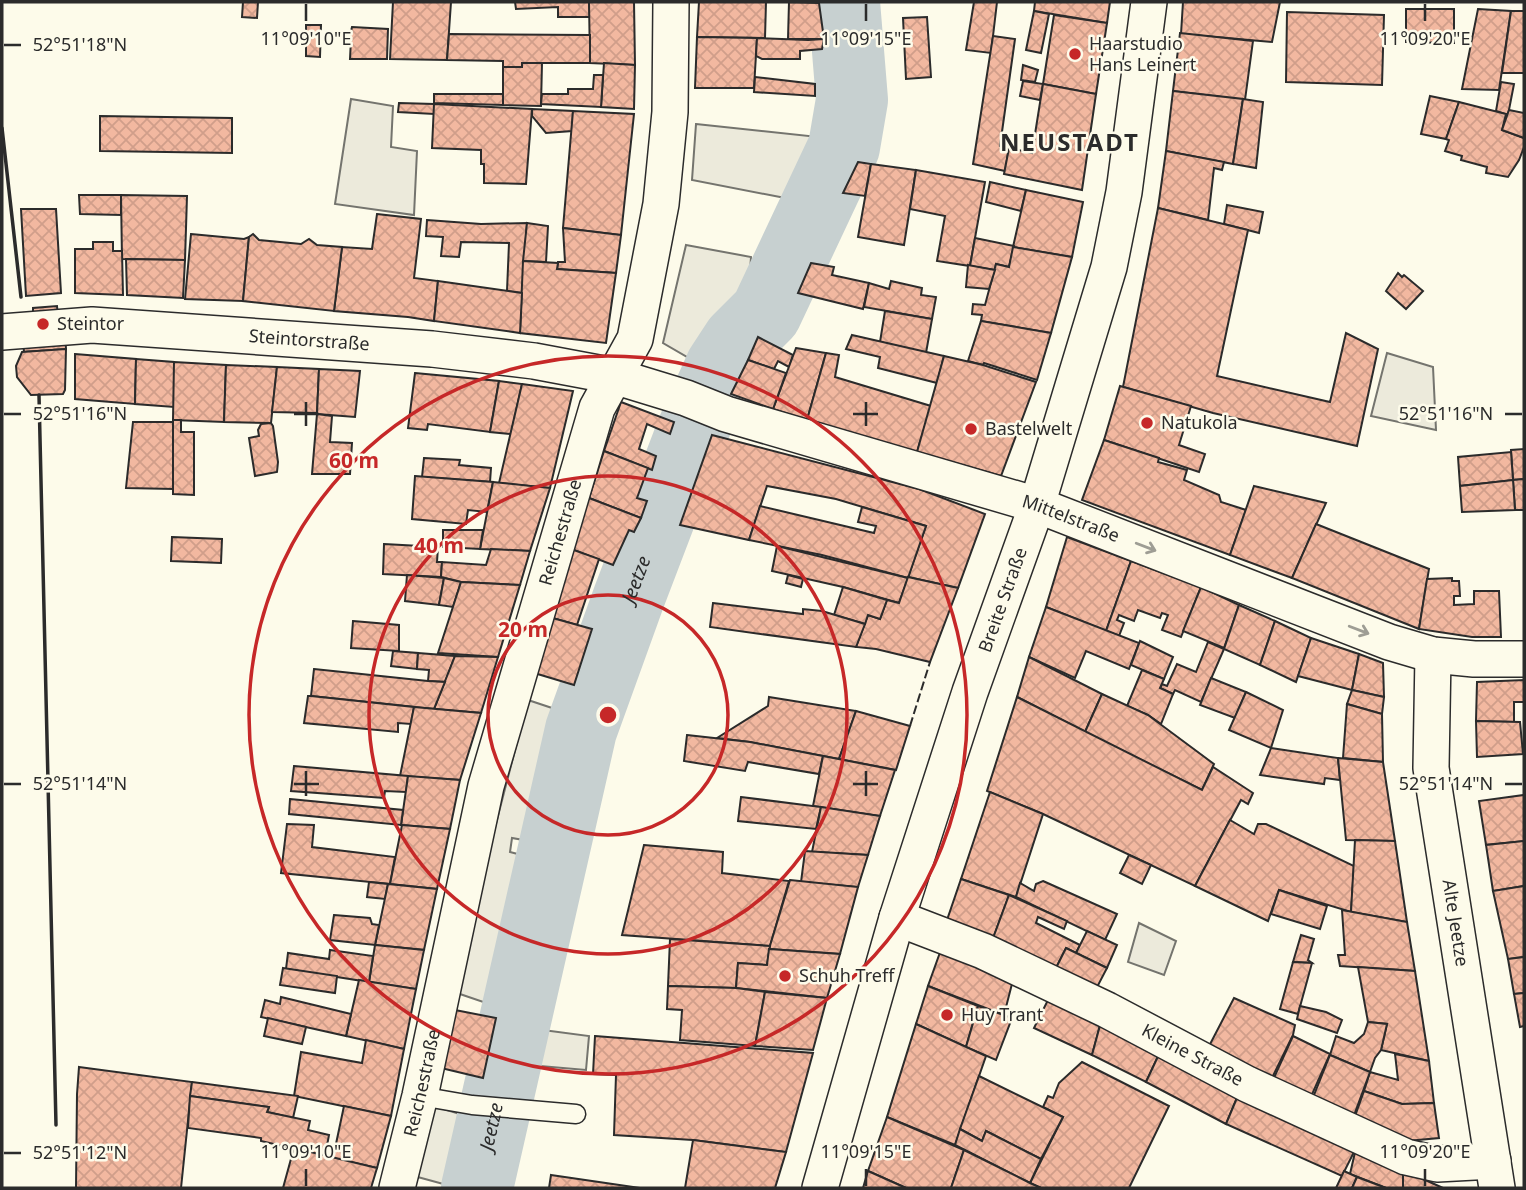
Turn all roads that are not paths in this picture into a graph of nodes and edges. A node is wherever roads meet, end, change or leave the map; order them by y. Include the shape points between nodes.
1 (671, 2) edge
2 (1149, 2) edge
3 (10, 331) edge
4 (614, 376) junction
5 (1037, 505) junction
6 (1433, 655) junction
7 (1524, 659) edge
8 (897, 918) junction
9 (420, 1096) junction
10 (576, 1114) dead end
11 (1495, 1175) edge
12 (397, 1188) edge
13 (820, 1188) edge

1 - 4 street, Reichestraße via 670,112 661,204 635,339
2 - 5 street, Breite Straße via 1124,192 1108,267
3 - 4 street, Steintorstraße via 92,325 432,349
4 - 5 street, Mittelstraße via 726,414
4 - 9 street, Reichestraße via 597,408 486,786
5 -> 6 street, Mittelstraße
5 - 8 street, Breite Straße
6 - 7 street, Mittelstraße
6 - 11 street, Alte Jeetze via 1431,768
8 - 11 street, Kleine Straße via 983,951 1247,1084 1406,1157
8 - 13 street, Breite Straße
9 - 10 lane
9 - 12 street, Reichestraße

